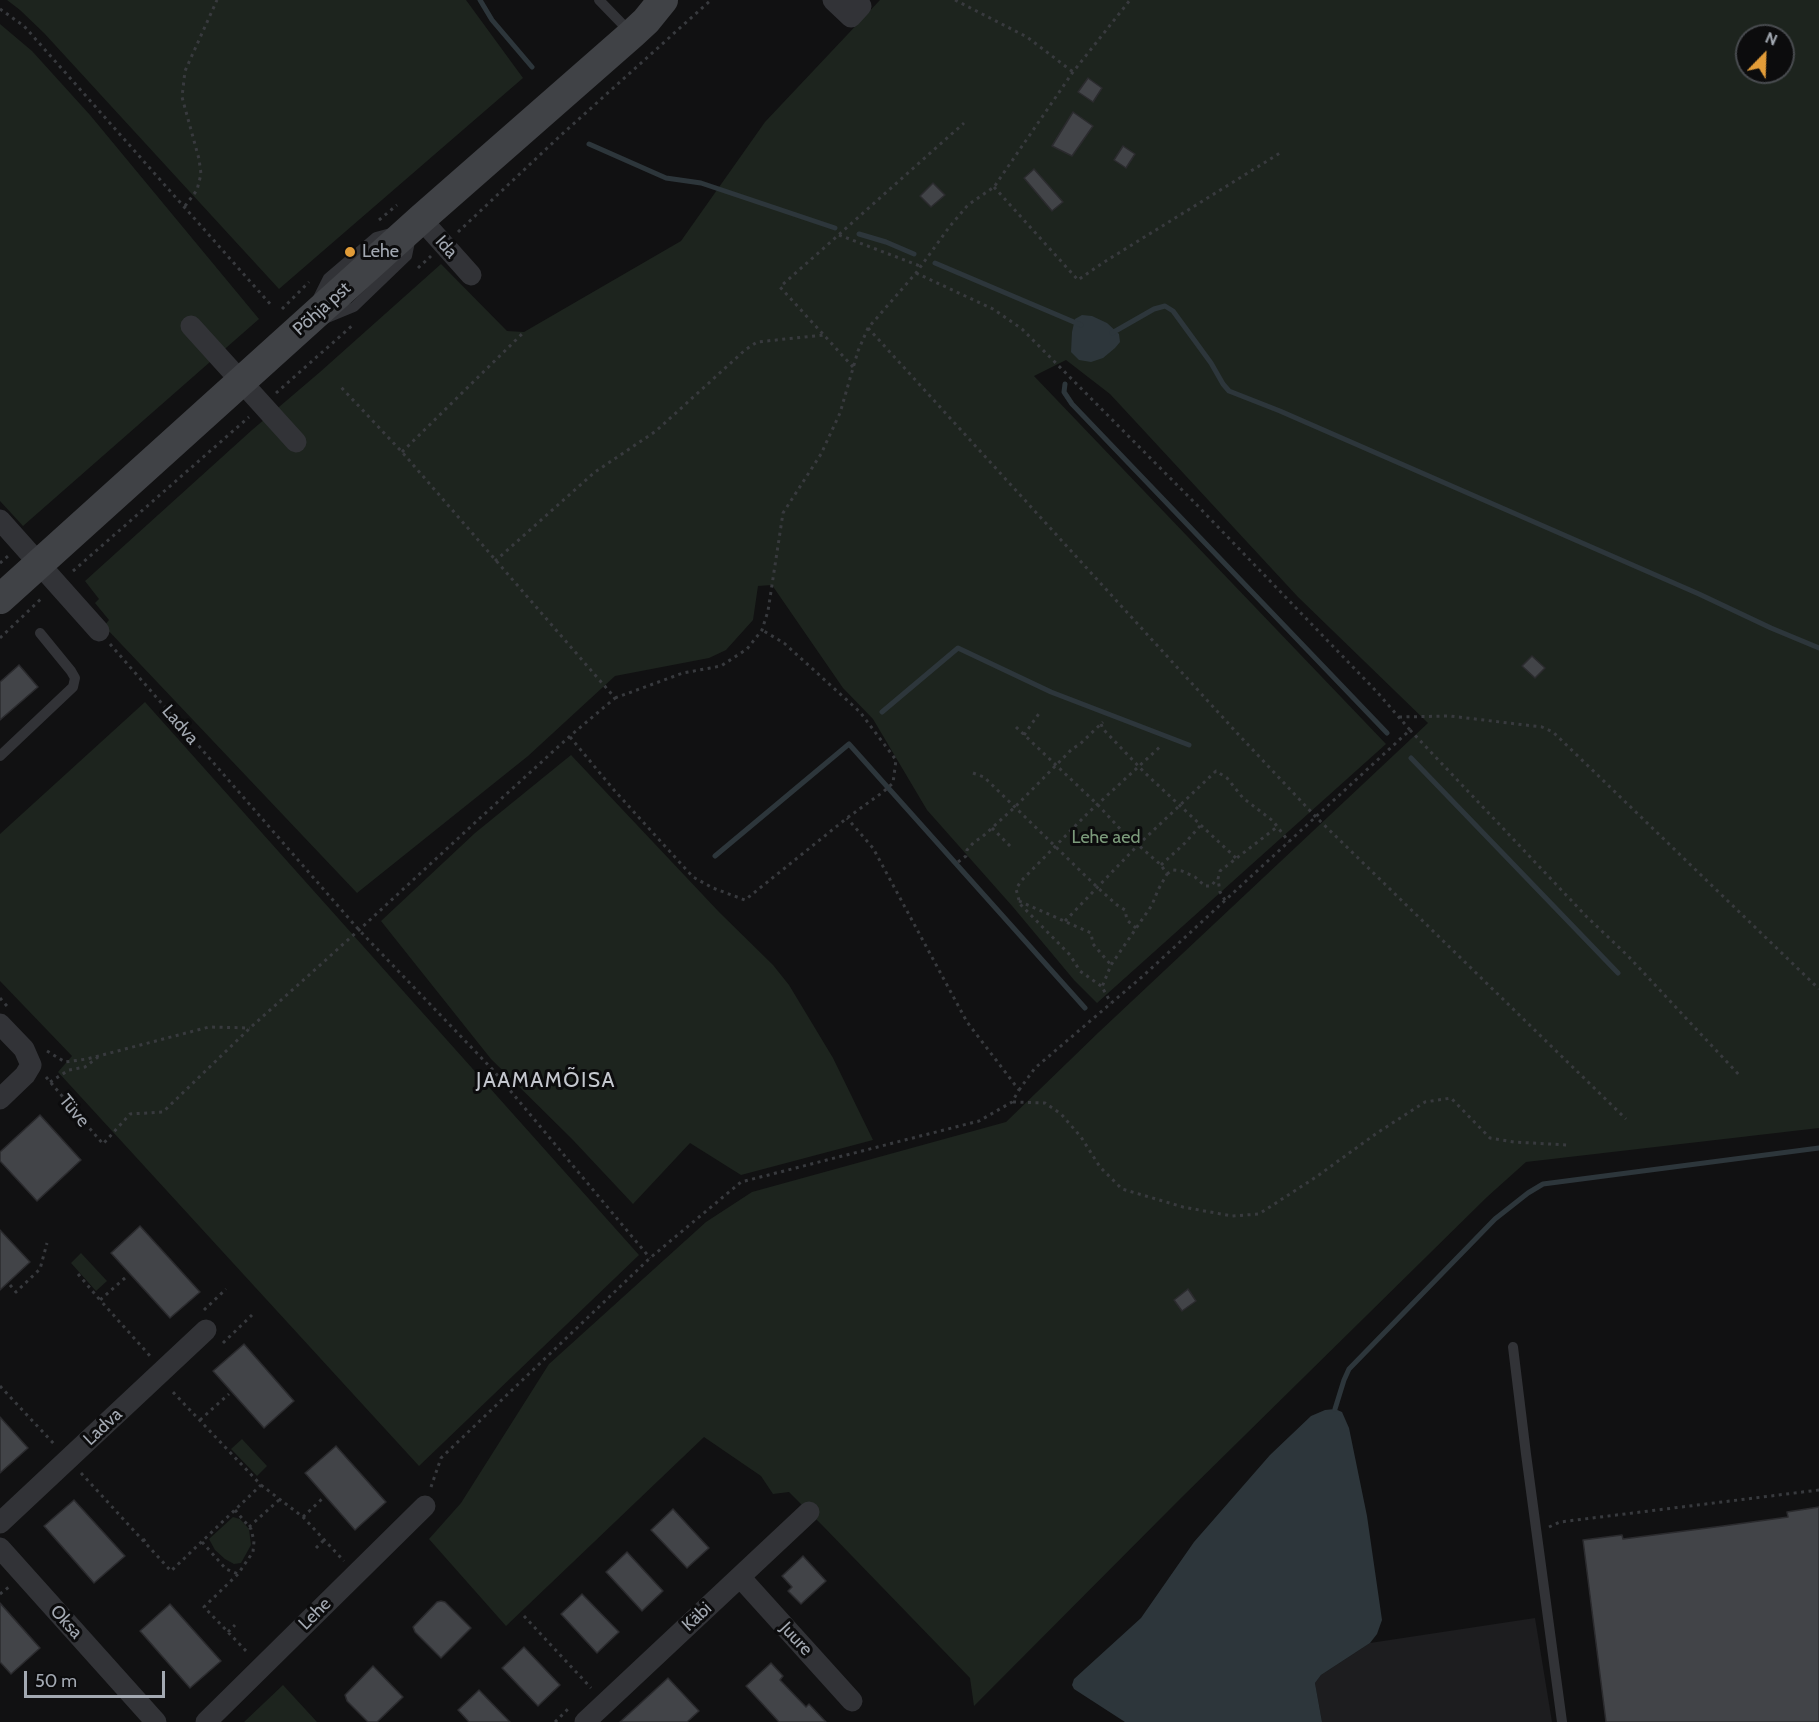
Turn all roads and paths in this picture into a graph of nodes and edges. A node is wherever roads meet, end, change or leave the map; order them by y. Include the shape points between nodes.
1 (217, 0) edge
2 (599, 0) edge
3 (680, 0) edge
4 (833, 0) edge
5 (857, 0) edge
6 (955, 0) edge
7 (1130, 0) edge
8 (0, 9) edge
9 (647, 18) edge
10 (1073, 72) junction
11 (964, 123) dead end
12 (1280, 153) dead end
13 (994, 186) junction
14 (184, 206) junction
15 (417, 223) junction
16 (839, 235) junction
17 (920, 266) junction
18 (916, 273) junction
19 (471, 274) dead end
20 (271, 305) dead end
21 (191, 326) dead end
22 (868, 328) junction
23 (524, 332) dead end
24 (824, 335) junction
25 (853, 367) junction
26 (242, 382) junction
27 (339, 385) dead end
28 (296, 442) dead end
29 (402, 452) junction
30 (0, 520) edge
31 (495, 561) junction
32 (39, 564) junction
33 (0, 599) edge
34 (762, 630) junction
35 (99, 631) joint
36 (39, 633) dead end
37 (615, 698) junction
38 (1040, 712) dead end
39 (1399, 717) junction
40 (1016, 728) dead end
41 (1410, 730) junction
42 (1024, 735) junction
43 (570, 736) junction
44 (1162, 745) dead end
45 (0, 756) edge
46 (1056, 766) junction
47 (1138, 767) junction
48 (973, 773) dead end
49 (1098, 805) junction
50 (1180, 806) junction
51 (1014, 807) junction
52 (1316, 817) junction
53 (847, 818) junction
54 (1201, 825) junction
55 (1277, 827) junction
56 (992, 828) junction
57 (1289, 842) junction
58 (1138, 845) junction
59 (1055, 847) junction
60 (1012, 848) dead end
61 (1236, 858) junction
62 (958, 862) dead end
63 (1161, 865) junction
64 (1167, 874) junction
65 (1218, 879) junction
66 (1097, 887) junction
67 (1225, 900) junction
68 (1019, 901) junction
69 (1065, 921) junction
70 (1136, 928) junction
71 (359, 930) junction
72 (1111, 965) junction
73 (1102, 987) junction
74 (1819, 989) edge
75 (1111, 1003) junction
76 (0, 1024) edge
77 (250, 1028) junction
78 (100, 1056) junction
79 (41, 1065) junction
80 (1741, 1077) dead end
81 (50, 1082) junction
82 (1019, 1090) junction
83 (0, 1099) edge
84 (1012, 1102) junction
85 (1626, 1119) dead end
86 (1568, 1145) dead end
87 (47, 1243) dead end
88 (650, 1258) junction
89 (78, 1274) dead end
90 (125, 1278) dead end
91 (10, 1285) dead end
92 (92, 1291) junction
93 (88, 1294) dead end
94 (100, 1300) junction
95 (206, 1330) dead end
96 (1513, 1347) dead end
97 (152, 1358) dead end
98 (0, 1386) edge
99 (171, 1390) dead end
100 (229, 1394) dead end
101 (37, 1418) dead end
102 (200, 1420) junction
103 (33, 1422) junction
104 (56, 1446) dead end
105 (81, 1473) dead end
106 (261, 1485) junction
107 (1819, 1490) edge
108 (111, 1498) dead end
109 (323, 1498) dead end
110 (279, 1499) junction
111 (107, 1502) junction
112 (424, 1506) joint
113 (235, 1510) junction
114 (809, 1512) dead end
115 (303, 1517) junction
116 (0, 1523) edge
117 (249, 1527) junction
118 (1536, 1532) junction
119 (147, 1537) dead end
120 (324, 1540) junction
121 (143, 1541) junction
122 (202, 1542) junction
123 (0, 1548) edge
124 (316, 1548) dead end
125 (345, 1562) dead end
126 (238, 1574) junction
127 (740, 1577) junction
128 (10, 1586) dead end
129 (0, 1594) edge
130 (525, 1616) dead end
131 (235, 1624) dead end
132 (228, 1632) junction
133 (250, 1655) dead end
134 (852, 1701) dead end
135 (606, 1703) junction
136 (156, 1722) edge
137 (206, 1722) edge
138 (585, 1722) edge
139 (1562, 1722) edge

1 - 14 path via 185,71 182,97 201,174 197,190
2 - 9 lane
3 - 9 street, Põhja pst
4 - 5 street via 851,17 861,6
6 - 10 path via 1027,37
7 - 10 path
8 - 14 path via 24,26
9 - 15 street, Põhja pst
10 - 13 path
11 - 16 path
12 - 13 path via 1078,280
13 - 17 path via 968,205
14 - 20 path
15 - 19 street, Ida
15 - 26 street, Põhja pst
16 - 17 path
16 - 24 path via 780,287
17 - 18 path
18 - 22 path
18 - 39 path via 993,309 1022,329
21 - 26 street
22 - 25 path
22 - 52 path
23 - 29 path
24 - 25 path
24 - 31 path via 757,342 745,350 656,431 595,472
25 - 34 path via 840,413 821,454 783,513
26 - 28 street
26 - 32 street, Põhja pst
27 - 29 path
29 - 31 path
30 - 32 street
31 - 37 path
32 - 33 street, Põhja pst
32 - 35 street
34 - 37 path via 747,649 721,666 683,673
34 - 53 path via 784,643 860,712 896,760 893,783
35 - 71 path, Ladva
36 - 45 lane via 71,670 75,678 73,687
37 - 43 path
38 - 42 path
39 - 41 path
39 - 74 path via 1450,717 1542,727 1553,732
40 - 42 path
41 - 52 path
41 - 80 path
42 - 46 path
43 - 53 path via 693,877 745,900
43 - 71 path
44 - 47 path
46 - 47 path via 1102,723 1103,729
46 - 49 path
46 - 51 path
47 - 49 path
47 - 50 path
48 - 51 path via 984,777
49 - 58 path
49 - 59 path
50 - 54 path
50 - 55 path via 1216,771
50 - 58 path
51 - 56 path
51 - 59 path
52 - 57 path
52 - 85 path
53 - 82 path via 873,848 967,1022
54 - 61 path
54 - 63 path
55 - 57 path
55 - 61 path
56 - 60 path
56 - 62 path
57 - 67 path
58 - 63 path
58 - 66 path
59 - 66 path
59 - 68 path via 1021,881 1016,889
61 - 65 path via 1220,871
63 - 64 path
64 - 65 path via 1182,871 1205,886
64 - 70 path
65 - 67 path
66 - 69 path
66 - 70 path via 1125,910 1127,920
67 - 75 path
68 - 69 path
68 - 73 path via 1080,970
69 - 72 path via 1091,933 1093,944
70 - 72 path
71 - 77 path
71 - 88 path, Ladva via 493,1070
72 - 73 path
73 - 75 path
75 - 82 path via 1035,1068
76 - 79 street
77 - 78 path via 209,1028
77 - 81 path, Tüve via 163,1112 130,1114 103,1144
78 - 79 path
78 - 81 path
79 - 81 path, Tüve
79 - 83 street
82 - 84 path
84 - 86 path via 1045,1103 1061,1114 1100,1167 1122,1189 1232,1216 1258,1214 1425,1102 1451,1098 1490,1138
84 - 88 path via 979,1121 741,1182
87 - 91 path via 40,1269 16,1292
88 - 112 path via 441,1458
89 - 92 path
90 - 94 path
92 - 93 path
92 - 94 path
94 - 97 path
95 - 116 street, Ladva
96 - 118 lane
98 - 103 path
99 - 102 path
100 - 102 path
101 - 103 path
102 - 106 path
103 - 104 path
105 - 111 path
106 - 110 path
106 - 113 path
107 - 118 path via 1560,1522
108 - 111 path
109 - 115 path
110 - 115 path
110 - 117 path
111 - 121 path
112 - 137 street, Lehe
113 - 117 path
113 - 122 path
114 - 127 street, Käbi
115 - 120 path
117 - 126 path via 253,1552
118 - 139 lane
119 - 121 path
120 - 124 path
120 - 125 path
121 - 122 path via 171,1571
122 - 126 path via 226,1569
123 - 136 street, Oksa
126 - 132 path via 204,1607
127 - 134 street, Juure
127 - 135 street, Käbi
128 - 129 path
130 - 135 path
131 - 132 path
132 - 133 path
135 - 138 street, Käbi

